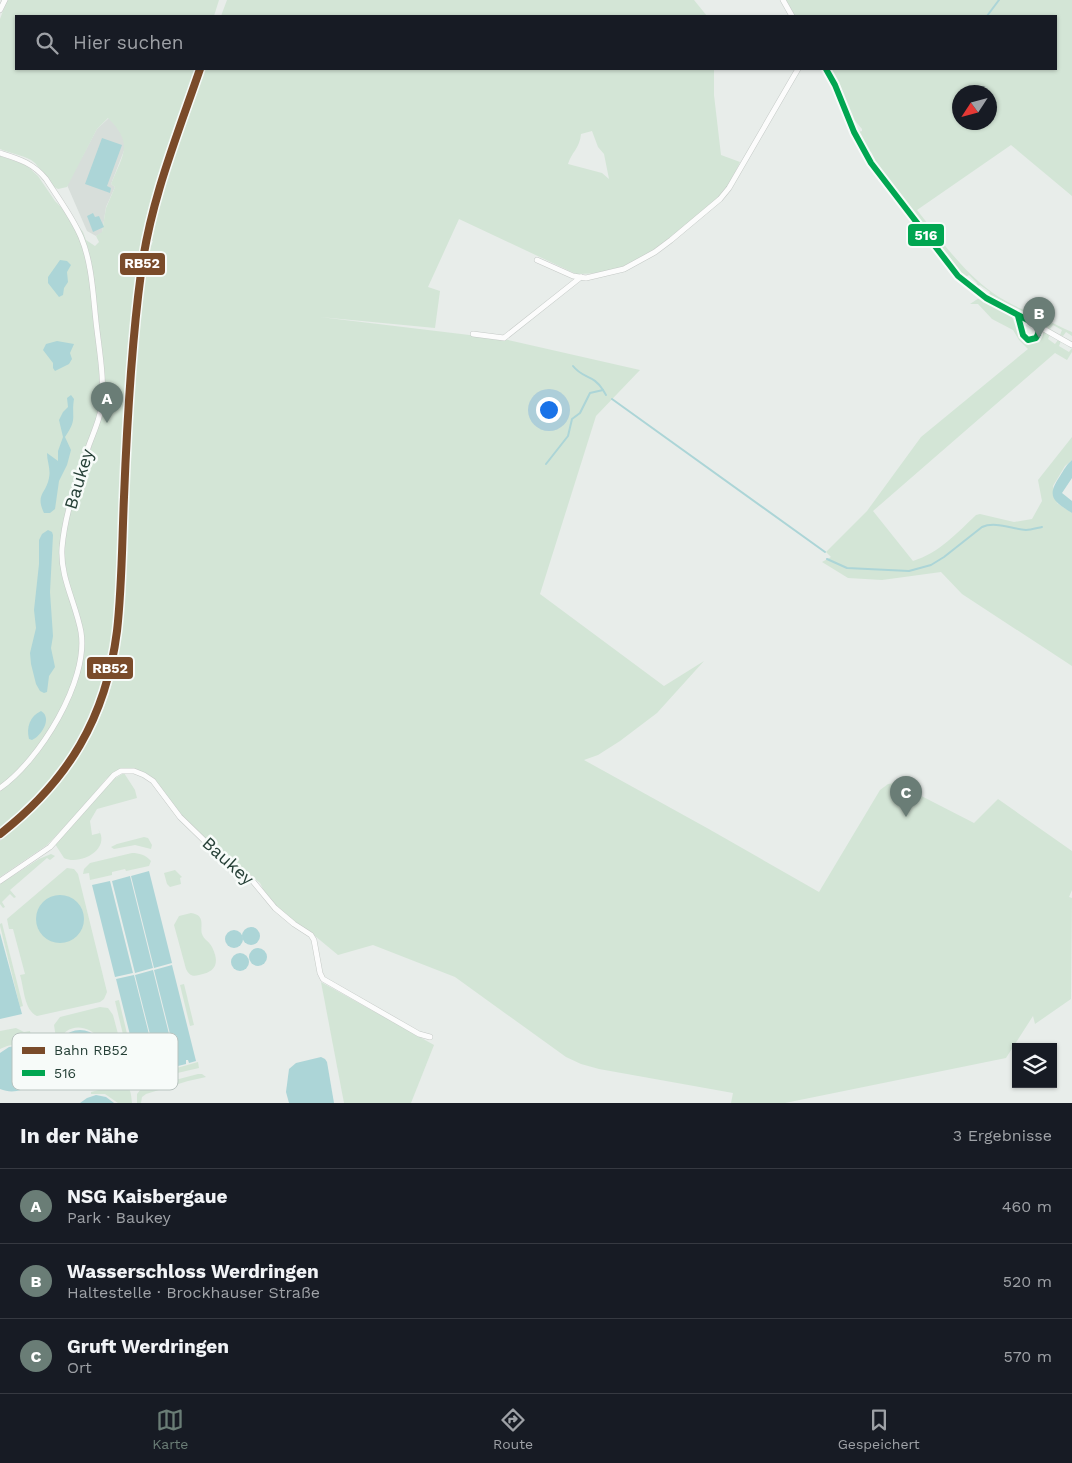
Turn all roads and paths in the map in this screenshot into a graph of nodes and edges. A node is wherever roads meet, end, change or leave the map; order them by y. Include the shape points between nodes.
1 (4, 0) edge
2 (783, 0) edge
3 (0, 10) edge
4 (791, 15) edge
5 (797, 70) edge
6 (827, 70) edge
7 (0, 153) edge
8 (537, 260) dead end
9 (581, 277) junction
10 (473, 334) dead end
11 (1072, 346) edge
12 (0, 788) edge
13 (0, 881) edge
14 (430, 1037) dead end

1 - 3 street
2 - 4 street
5 - 9 street via 720,199 672,240 638,262 611,273
6 - 11 street via 871,163 962,280 988,301
7 - 12 street, Baukey via 26,161 39,170 80,236 92,282 102,390 101,410 71,500 62,547 65,578 80,631 80,660 62,711 37,751
8 - 9 street
9 - 10 street via 504,338
13 - 14 street, Baukey via 50,847 114,775 121,771 144,774 180,817 251,879 275,908 311,935 323,979 418,1034

